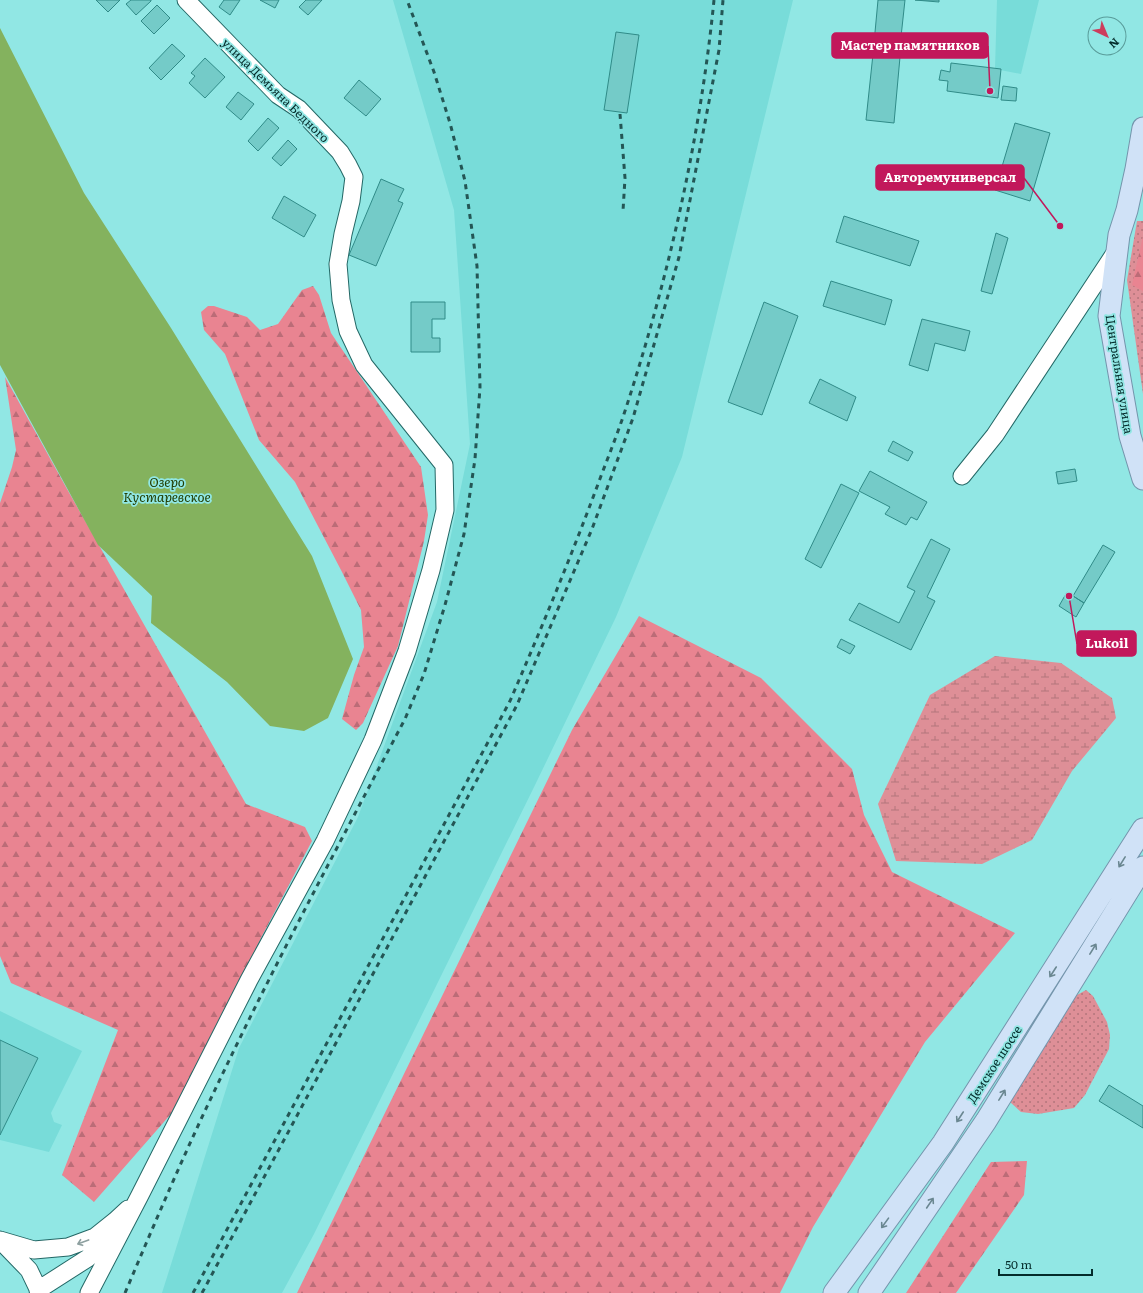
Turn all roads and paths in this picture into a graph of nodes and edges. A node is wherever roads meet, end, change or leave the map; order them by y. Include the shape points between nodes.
1 (186, 0) edge
2 (1143, 128) edge
3 (1117, 249) junction
4 (962, 476) dead end
5 (1143, 479) edge
6 (1143, 829) edge
7 (1143, 867) edge
8 (139, 1197) junction
9 (0, 1240) edge
10 (39, 1291) edge
11 (89, 1293) edge
12 (834, 1293) edge
13 (869, 1293) edge

1 - 8 street, улица Демьяна Бедного via 278,95 299,109 340,152 348,164 354,177 338,264 341,300 348,331 364,365 444,465 445,510 407,652 373,740 325,841 248,980
2 - 3 main road, Центральная улица
3 - 4 street via 995,435
3 - 5 main road, Центральная улица via 1109,316 1130,436
6 -> 12 main road, Демское шоссе via 943,1143
13 -> 7 main road, Демское шоссе via 986,1121
8 -> 9 street via 95,1237 68,1247 34,1250
8 - 10 street via 120,1225 88,1258
8 - 11 street
9 - 10 street via 29,1270

